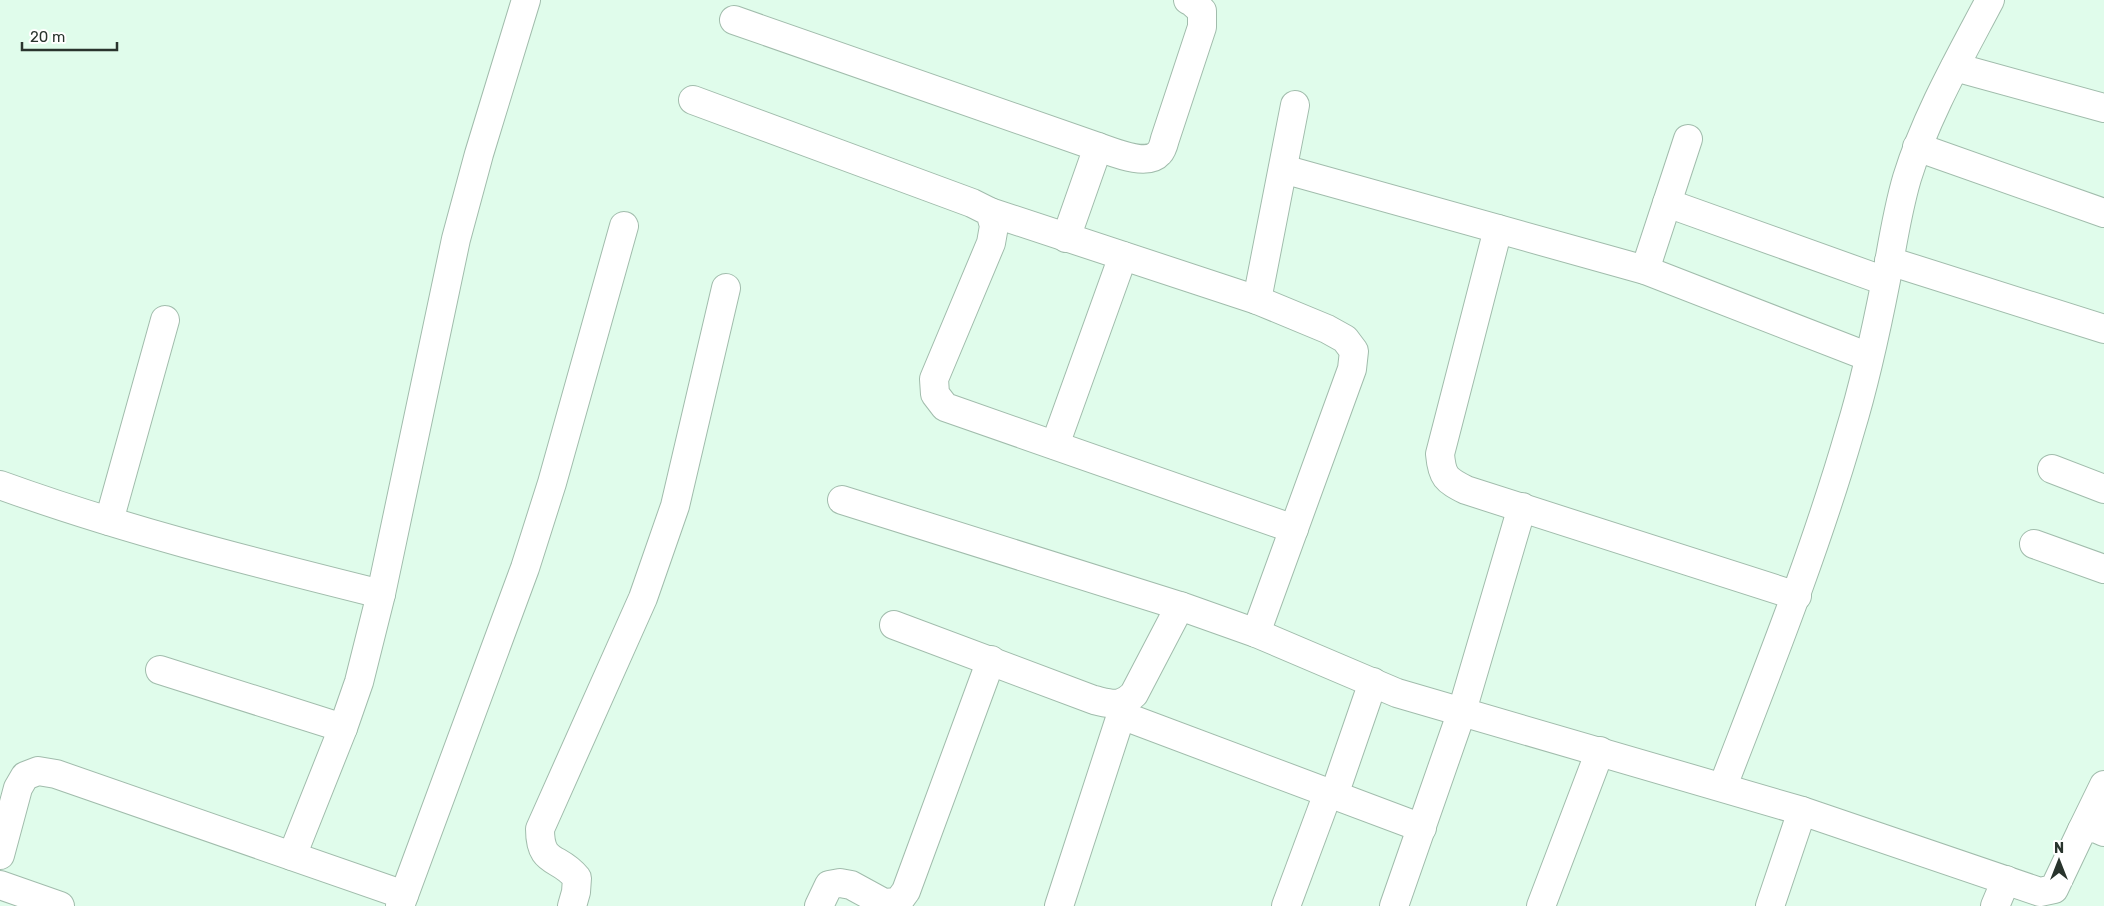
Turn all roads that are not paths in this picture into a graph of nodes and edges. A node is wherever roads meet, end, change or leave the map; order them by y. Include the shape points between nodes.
1 (526, 0) edge
2 (1188, 0) edge
3 (1990, 0) edge
4 (734, 20) dead end
5 (1955, 67) junction
6 (693, 100) dead end
7 (1295, 106) dead end
8 (2104, 108) edge
9 (1688, 139) dead end
10 (1098, 147) junction
11 (1917, 147) junction
12 (1283, 169) junction
13 (1666, 203) junction
14 (990, 212) junction
15 (2104, 213) edge
16 (624, 226) dead end
17 (1498, 229) junction
18 (1066, 238) junction
19 (1123, 256) junction
20 (1645, 270) junction
21 (1887, 271) junction
22 (726, 288) dead end
23 (1257, 300) junction
24 (165, 320) dead end
25 (2104, 329) edge
26 (1869, 358) junction
27 (1054, 445) junction
28 (2052, 469) dead end
29 (0, 485) edge
30 (2104, 489) edge
31 (842, 500) dead end
32 (1522, 507) junction
33 (109, 520) junction
34 (1294, 529) junction
35 (2034, 544) dead end
36 (2104, 569) edge
37 (381, 594) junction
38 (1797, 596) junction
39 (1180, 606) junction
40 (894, 625) dead end
41 (1256, 633) junction
42 (991, 660) junction
43 (160, 670) dead end
44 (1373, 682) junction
45 (1123, 709) junction
46 (1462, 711) junction
47 (343, 728) junction
48 (1600, 751) junction
49 (2104, 785) edge
50 (1723, 786) junction
51 (1331, 794) junction
52 (7, 806) edge
53 (1802, 811) junction
54 (1422, 828) junction
55 (2093, 831) edge
56 (0, 855) edge
57 (292, 856) junction
58 (2006, 880) junction
59 (0, 885) edge
60 (402, 900) edge
61 (60, 906) edge
62 (572, 906) edge
63 (819, 906) edge
64 (1059, 906) edge
65 (1286, 906) edge
66 (1394, 906) edge
67 (1541, 906) edge
68 (1770, 906) edge
69 (1995, 906) edge

1 - 37 street via 456,239
2 - 10 street via 1202,11 1202,27 1160,153 1152,158 1135,158
3 - 5 street
4 - 10 street
5 - 8 street
5 - 11 street
6 - 14 street
7 - 12 street
9 - 13 street
10 - 18 street
11 - 15 street
11 - 21 street via 1902,195
12 - 17 street
12 - 23 street
13 - 20 street
13 - 21 street
14 - 18 street
14 - 27 street via 994,226 991,243 934,379 935,394 945,407
16 - 60 street via 552,484 525,568
17 - 20 street
17 - 32 street via 1440,454 1441,469 1448,480 1466,490
18 - 19 street
19 - 23 street
19 - 27 street
20 - 26 street
21 - 25 street
21 - 26 street
22 - 62 street via 665,538 643,598 540,829 544,853 569,868 576,878
23 - 34 street via 1327,329 1345,339 1354,351 1352,369
24 - 33 street
26 - 38 street via 1851,430
27 - 34 street
28 - 30 street
29 - 33 street
31 - 39 street
32 - 38 street
32 - 46 street
33 - 37 street via 234,557
34 - 41 street
35 - 36 street
37 - 47 street via 359,682
38 - 50 street
39 - 41 street
39 - 45 street
40 - 42 street
41 - 44 street
42 - 45 street
42 - 63 street via 906,890 898,902 884,903 851,885 840,883 829,885
43 - 47 street
44 - 46 street
44 - 51 street
45 - 51 street
45 - 64 street
46 - 48 street
46 - 54 street
47 - 57 street
48 - 50 street
48 - 67 street
49 - 55 street
50 - 53 street
51 - 54 street
51 - 65 street
52 - 56 street
52 - 57 street via 25,776 38,771 56,774
53 - 58 street
53 - 68 street
54 - 66 street
55 - 58 street via 2054,889 2040,892
57 - 60 street
58 - 69 street
59 - 61 street

